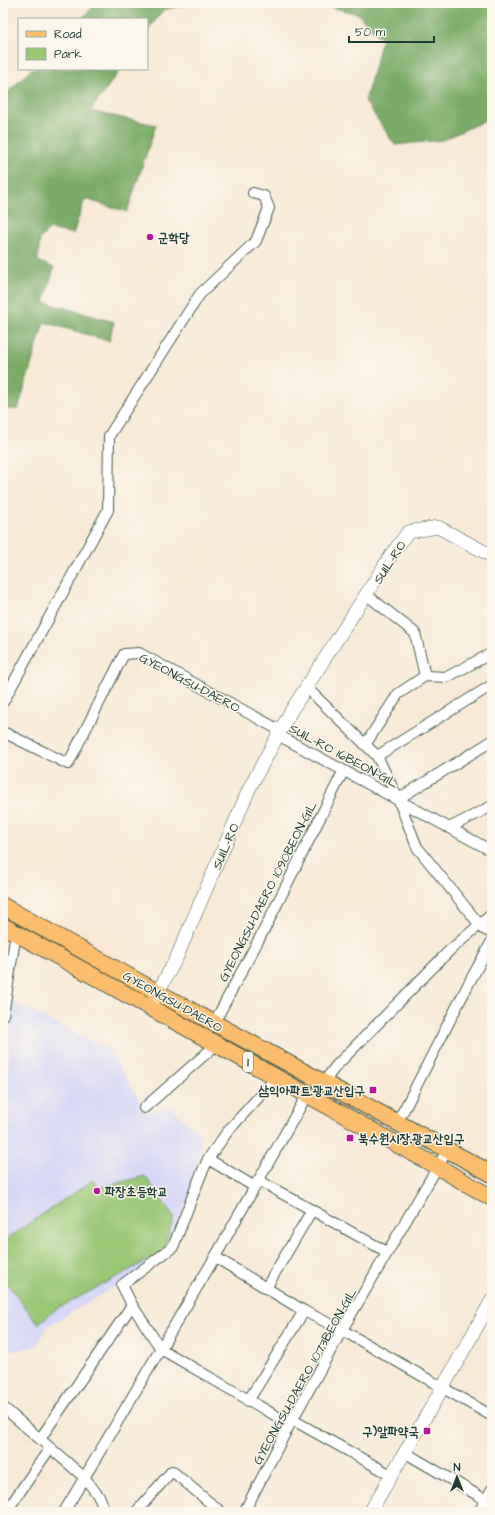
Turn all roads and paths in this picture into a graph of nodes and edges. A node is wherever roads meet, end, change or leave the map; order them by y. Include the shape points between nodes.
1 (253, 193) dead end
2 (492, 556) edge
3 (367, 595) junction
4 (492, 653) edge
5 (425, 676) junction
6 (492, 685) edge
7 (307, 688) junction
8 (3, 702) edge
9 (3, 732) edge
10 (279, 733) junction
11 (492, 741) edge
12 (365, 745) junction
13 (377, 756) junction
14 (343, 772) junction
15 (398, 799) junction
16 (492, 806) edge
17 (449, 828) junction
18 (492, 851) edge
19 (3, 906) edge
20 (492, 914) edge
21 (479, 924) junction
22 (9, 930) edge
23 (492, 933) edge
24 (492, 941) edge
25 (157, 992) junction
26 (149, 1008) junction
27 (3, 1015) edge
28 (214, 1023) junction
29 (217, 1044) junction
30 (276, 1078) junction
31 (323, 1082) junction
32 (306, 1095) junction
33 (144, 1108) dead end
34 (397, 1122) junction
35 (448, 1149) junction
36 (208, 1159) junction
37 (438, 1167) junction
38 (492, 1174) edge
39 (256, 1183) junction
40 (492, 1198) edge
41 (312, 1210) junction
42 (387, 1252) junction
43 (215, 1257) junction
44 (266, 1288) junction
45 (492, 1300) edge
46 (132, 1304) junction
47 (304, 1311) junction
48 (488, 1315) edge
49 (342, 1330) junction
50 (161, 1349) junction
51 (443, 1388) junction
52 (248, 1401) junction
53 (3, 1407) edge
54 (492, 1416) edge
55 (291, 1422) junction
56 (40, 1439) junction
57 (50, 1448) junction
58 (404, 1452) junction
59 (391, 1475) junction
60 (85, 1478) junction
61 (492, 1489) edge
62 (486, 1500) junction
63 (6, 1512) edge
64 (64, 1512) edge
65 (105, 1512) edge
66 (136, 1512) edge
67 (221, 1512) edge
68 (244, 1512) edge
69 (370, 1512) edge
70 (479, 1512) edge

1 - 8 street via 264,196 269,208 256,241 200,294 110,436 108,510
2 - 3 street, SUIL-RO via 438,528 408,532
3 - 5 street via 415,633
3 - 7 street, SUIL-RO
4 - 5 street via 447,677
5 - 12 street via 398,694
6 - 13 street
7 - 10 street, SUIL-RO
7 - 12 street
9 - 10 street, GYEONGSU-DAERO via 68,764 124,654 139,653
10 - 14 street, SUIL-RO 16BEON-GIL
10 - 25 street, SUIL-RO via 250,787 176,960
11 - 15 street, SUIL-RO 16BEON-GIL
12 - 13 street, SUIL-RO 16BEON-GIL
13 - 15 street, SUIL-RO 16BEON-GIL
14 - 15 street, SUIL-RO 16BEON-GIL
14 - 28 street, GYEONGSU-DAERO 1090BEON-GIL
15 - 17 street, SUIL-RO 16BEON-GIL
15 - 21 street, SUIL-RO 16BEON-GIL via 417,848
16 - 17 street
17 - 18 street, SUIL-RO 16BEON-GIL
19 - 25 main road, GYEONGSU-DAERO / 1
20 - 21 street
21 - 23 street, SUIL-RO 16BEON-GIL via 483,930
21 - 31 street via 422,978
22 - 26 main road, GYEONGSU-DAERO / 1
22 - 27 street
24 - 34 street
25 - 26 street, SUIL-RO
25 - 28 main road, GYEONGSU-DAERO / 1
26 - 29 main road, GYEONGSU-DAERO / 1
28 - 31 main road, GYEONGSU-DAERO / 1
29 - 30 main road, GYEONGSU-DAERO / 1
29 - 33 street
30 - 32 main road, GYEONGSU-DAERO / 1
30 - 36 street via 228,1131
31 - 34 main road, GYEONGSU-DAERO / 1
32 - 37 main road, GYEONGSU-DAERO / 1
32 - 39 street
34 - 35 main road, GYEONGSU-DAERO / 1
35 - 37 street, GYEONGSU-DAERO 1073BEON-GIL
35 - 38 main road, GYEONGSU-DAERO / 1
36 - 39 street
36 - 46 street via 173,1247 122,1285
37 - 40 main road, GYEONGSU-DAERO / 1
37 - 42 street, GYEONGSU-DAERO 1073BEON-GIL
39 - 41 street
39 - 43 street
41 - 42 street
41 - 44 street
42 - 49 street, GYEONGSU-DAERO 1073BEON-GIL
43 - 44 street
43 - 50 street
44 - 47 street
45 - 48 street
46 - 50 street
46 - 56 street
47 - 49 street
47 - 52 street
48 - 51 street
49 - 51 street
49 - 55 street, GYEONGSU-DAERO 1073BEON-GIL
50 - 52 street
50 - 60 street
51 - 54 street
51 - 58 street
52 - 55 street
53 - 56 street
55 - 59 street
55 - 68 street, GYEONGSU-DAERO 1073BEON-GIL
56 - 57 street
57 - 60 street
57 - 63 street
58 - 59 street
58 - 62 street
59 - 69 street
60 - 64 street
60 - 65 street via 100,1498
61 - 62 street
62 - 70 street
66 - 67 street via 172,1471

